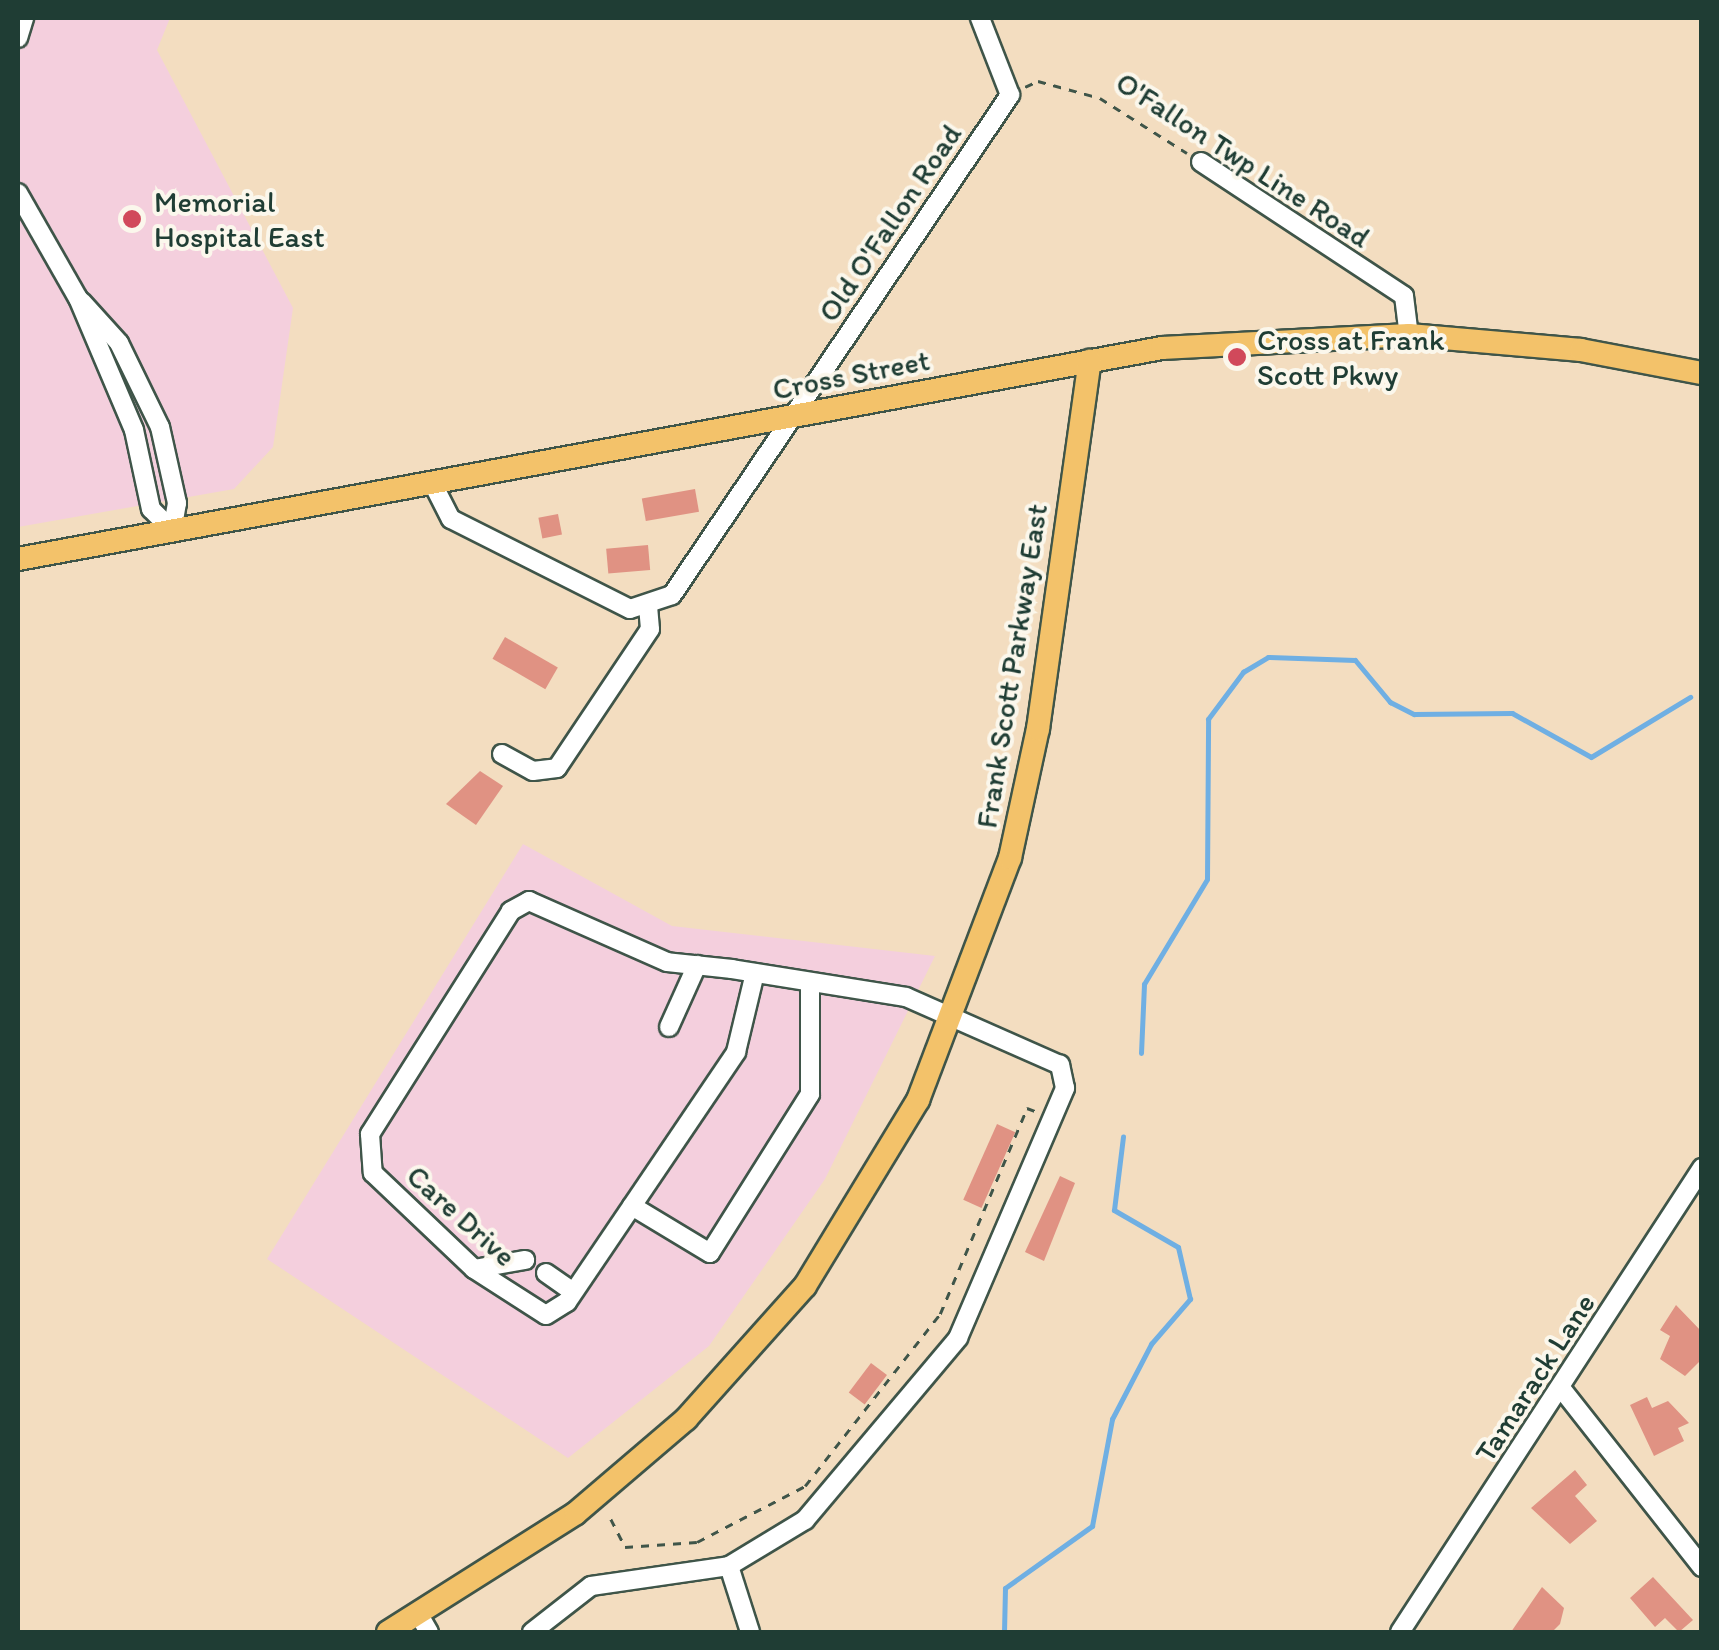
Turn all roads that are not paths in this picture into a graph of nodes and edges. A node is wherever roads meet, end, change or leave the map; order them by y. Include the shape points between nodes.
1 (24, 18) edge
2 (980, 18) edge
3 (18, 38) edge
4 (1201, 162) road end
5 (18, 195) edge
6 (78, 298) junction
7 (1410, 334) junction
8 (1090, 362) junction
9 (1702, 372) edge
10 (791, 417) junction
11 (434, 486) junction
12 (172, 530) junction
13 (18, 559) edge
14 (648, 608) junction
15 (502, 754) dead end
16 (697, 965) junction
17 (755, 973) junction
18 (810, 982) junction
19 (955, 1016) junction
20 (669, 1027) dead end
21 (1702, 1168) edge
22 (632, 1206) junction
23 (526, 1260) dead end
24 (474, 1269) junction
25 (546, 1273) dead end
26 (573, 1292) junction
27 (1561, 1388) junction
28 (729, 1566) junction
29 (1702, 1566) edge
30 (424, 1624) edge
31 (389, 1632) edge
32 (532, 1632) edge
33 (750, 1632) edge
34 (1400, 1632) edge

1 - 3 street
2 - 10 street, Old O'Fallon Road via 1010,95
4 - 7 street, O'Fallon Twp Line Road via 1396,289 1410,310
5 - 6 street
6 - 12 street via 134,430 151,509
6 - 12 street via 116,338 160,427 178,503
7 - 8 main road, Cross Street via 1310,334
7 - 9 main road, Cross Street
8 - 10 main road, Cross Street
8 - 19 main road, Frank Scott Parkway East via 1038,729 1010,858
10 - 11 main road, Cross Street
10 - 14 street, Old O'Fallon Road via 672,595
11 - 12 main road, Cross Street
11 - 14 street via 451,519 630,609
12 - 13 main road, Cross Street
14 - 15 street via 650,628 557,768 533,771
16 - 17 street, Care Drive
16 - 20 street
16 - 24 street, Care Drive via 614,944 546,902 511,911 370,1134 372,1173
17 - 18 street, Care Drive
17 - 22 street via 736,1052
18 - 19 street, Care Drive via 906,997
18 - 22 street via 810,1094 710,1253
19 - 28 street, Care Drive via 1060,1065 1065,1088 945,1357 805,1520
19 - 30 main road, Frank Scott Parkway East via 918,1100 805,1286 686,1418 576,1513
21 - 27 street, Tamarack Lane
22 - 26 street
23 - 24 street
24 - 26 street, Care Drive via 546,1315
25 - 26 street
27 - 29 street
27 - 34 street, Tamarack Lane
28 - 32 street via 592,1586
28 - 33 street
30 - 31 main road, Frank Scott Parkway East

